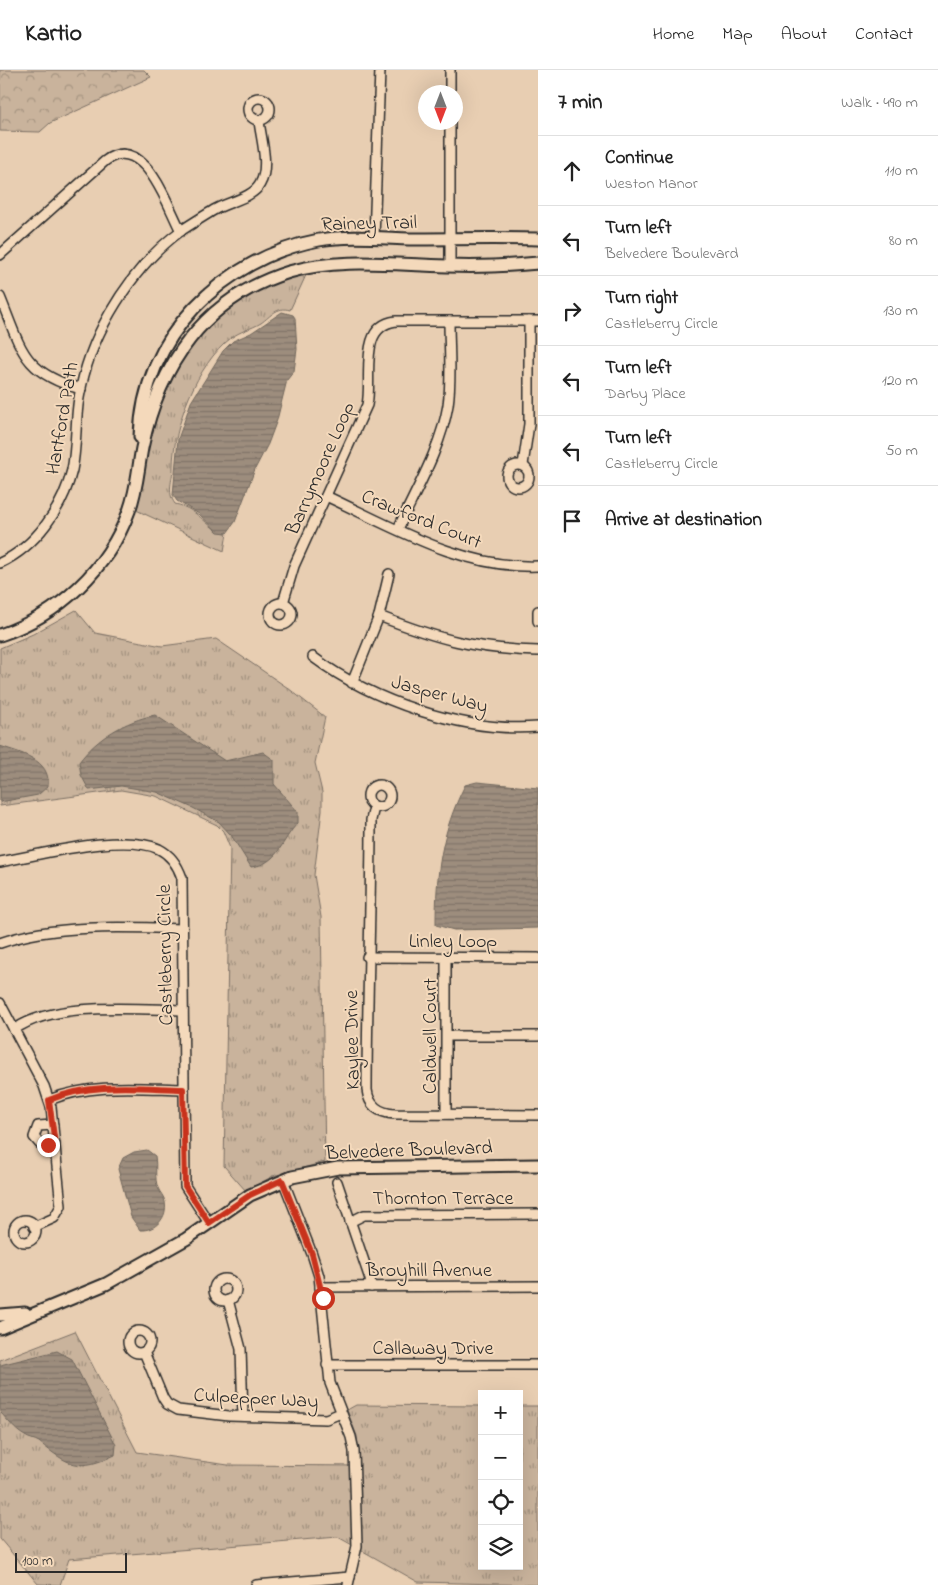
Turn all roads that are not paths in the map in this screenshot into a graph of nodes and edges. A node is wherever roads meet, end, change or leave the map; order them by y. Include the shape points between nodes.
1 (380, 70) edge
2 (450, 70) edge
3 (450, 85) edge
4 (259, 121) dead end
5 (450, 130) edge
6 (181, 231) junction
7 (374, 238) junction
8 (450, 239) junction
9 (538, 239) edge
10 (0, 255) edge
11 (538, 263) edge
12 (450, 266) junction
13 (0, 297) edge
14 (449, 321) junction
15 (533, 321) edge
16 (81, 389) junction
17 (142, 446) junction
18 (523, 466) dead end
19 (326, 496) junction
20 (398, 529) junction
21 (0, 563) edge
22 (538, 566) edge
23 (389, 574) dead end
24 (283, 603) dead end
25 (538, 611) edge
26 (380, 616) junction
27 (538, 621) edge
28 (0, 635) edge
29 (538, 651) edge
30 (312, 657) dead end
31 (352, 683) junction
32 (538, 727) edge
33 (374, 807) dead end
34 (0, 862) edge
35 (182, 929) junction
36 (0, 943) edge
37 (367, 957) junction
38 (446, 957) junction
39 (538, 958) edge
40 (0, 1003) edge
41 (183, 1010) junction
42 (14, 1030) junction
43 (447, 1036) junction
44 (538, 1036) edge
45 (183, 1089) junction
46 (49, 1100) junction
47 (446, 1114) junction
48 (538, 1115) edge
49 (53, 1125) junction
50 (55, 1144) junction
51 (538, 1165) edge
52 (282, 1180) junction
53 (336, 1182) dead end
54 (538, 1214) edge
55 (350, 1222) junction
56 (209, 1223) junction
57 (34, 1227) dead end
58 (538, 1286) edge
59 (320, 1287) junction
60 (371, 1287) junction
61 (228, 1300) dead end
62 (47, 1309) junction
63 (0, 1315) edge
64 (0, 1328) edge
65 (144, 1352) dead end
66 (327, 1365) junction
67 (538, 1365) edge
68 (342, 1413) junction
69 (243, 1416) junction
70 (349, 1581) edge
71 (256, 1585) edge
72 (266, 1585) edge

1 - 7 street
2 - 3 street
4 - 6 street, Hartford Path via 265,171 260,186
5 - 8 street
6 - 10 street via 148,168 134,156 119,154 105,161
6 - 16 street, Hartford Path via 145,265 120,298 95,343
7 - 8 street, Rainey Trail
7 - 17 street, Rainey Trail via 319,240 283,250 240,270 206,294 180,323 156,366 141,416
8 - 9 street, Rainey Trail
8 - 12 street
11 - 12 street, Rainey Trail
12 - 17 street, Rainey Trail via 317,266 287,273 243,292 206,321 176,357 155,398
13 - 16 street via 29,360 51,379
14 - 15 street, Barrymoore Loop
14 - 19 street, Barrymoore Loop via 389,322 373,334 367,405
14 - 20 street via 449,390 444,420
15 - 18 street via 530,424
16 - 21 street, Hartford Path via 72,470 60,502 34,538
17 - 28 street, Rainey Trail via 138,480 128,512 98,567 55,607
19 - 20 street, Crawford Court
19 - 24 street, Barrymoore Loop via 294,566
20 - 22 street, Crawford Court via 454,554 476,560 512,566
23 - 26 street
25 - 27 street
26 - 29 street via 450,642
26 - 31 street
30 - 31 street, Jasper Way
31 - 32 street, Jasper Way via 396,702 446,717 491,725
33 - 37 street, Kaylee Drive
34 - 35 street, Castleberry Circle via 117,843 145,845 160,850 177,866 182,878
35 - 36 street via 135,927 44,933
35 - 41 street, Castleberry Circle
37 - 38 street, Linley Loop
37 - 47 street, Kaylee Drive via 367,1090 370,1102 386,1113
38 - 39 street, Linley Loop
38 - 43 street, Caldwell Court
40 - 42 street
41 - 42 street via 72,1010 36,1017
41 - 45 street, Castleberry Circle
42 - 46 street
43 - 44 street
43 - 47 street, Caldwell Court
45 - 46 street via 102,1088
45 - 56 street, Castleberry Circle via 185,1186
46 - 49 street
47 - 48 street, Kaylee Drive
49 - 50 street
49 - 50 street via 38,1126 34,1137 40,1144
50 - 57 street via 61,1206 54,1218
51 - 52 street, Belvedere Boulevard via 338,1168
52 - 56 street, Belvedere Boulevard via 250,1195
52 - 59 street via 312,1254
53 - 55 street
54 - 55 street, Thornton Terrace via 364,1215
55 - 60 street
56 - 62 street, Belvedere Boulevard via 142,1265
58 - 60 street, Broyhill Avenue
59 - 60 street, Broyhill Avenue
59 - 66 street
61 - 69 street via 241,1349
62 - 63 street, Belvedere Boulevard
62 - 64 street, Belvedere Boulevard
65 - 69 street, Culpepper Way via 163,1398 173,1408
66 - 67 street, Callaway Drive
66 - 68 street via 330,1383
68 - 69 street, Culpepper Way via 326,1419
68 - 70 street via 355,1459 357,1538
70 - 72 street
71 - 72 street

